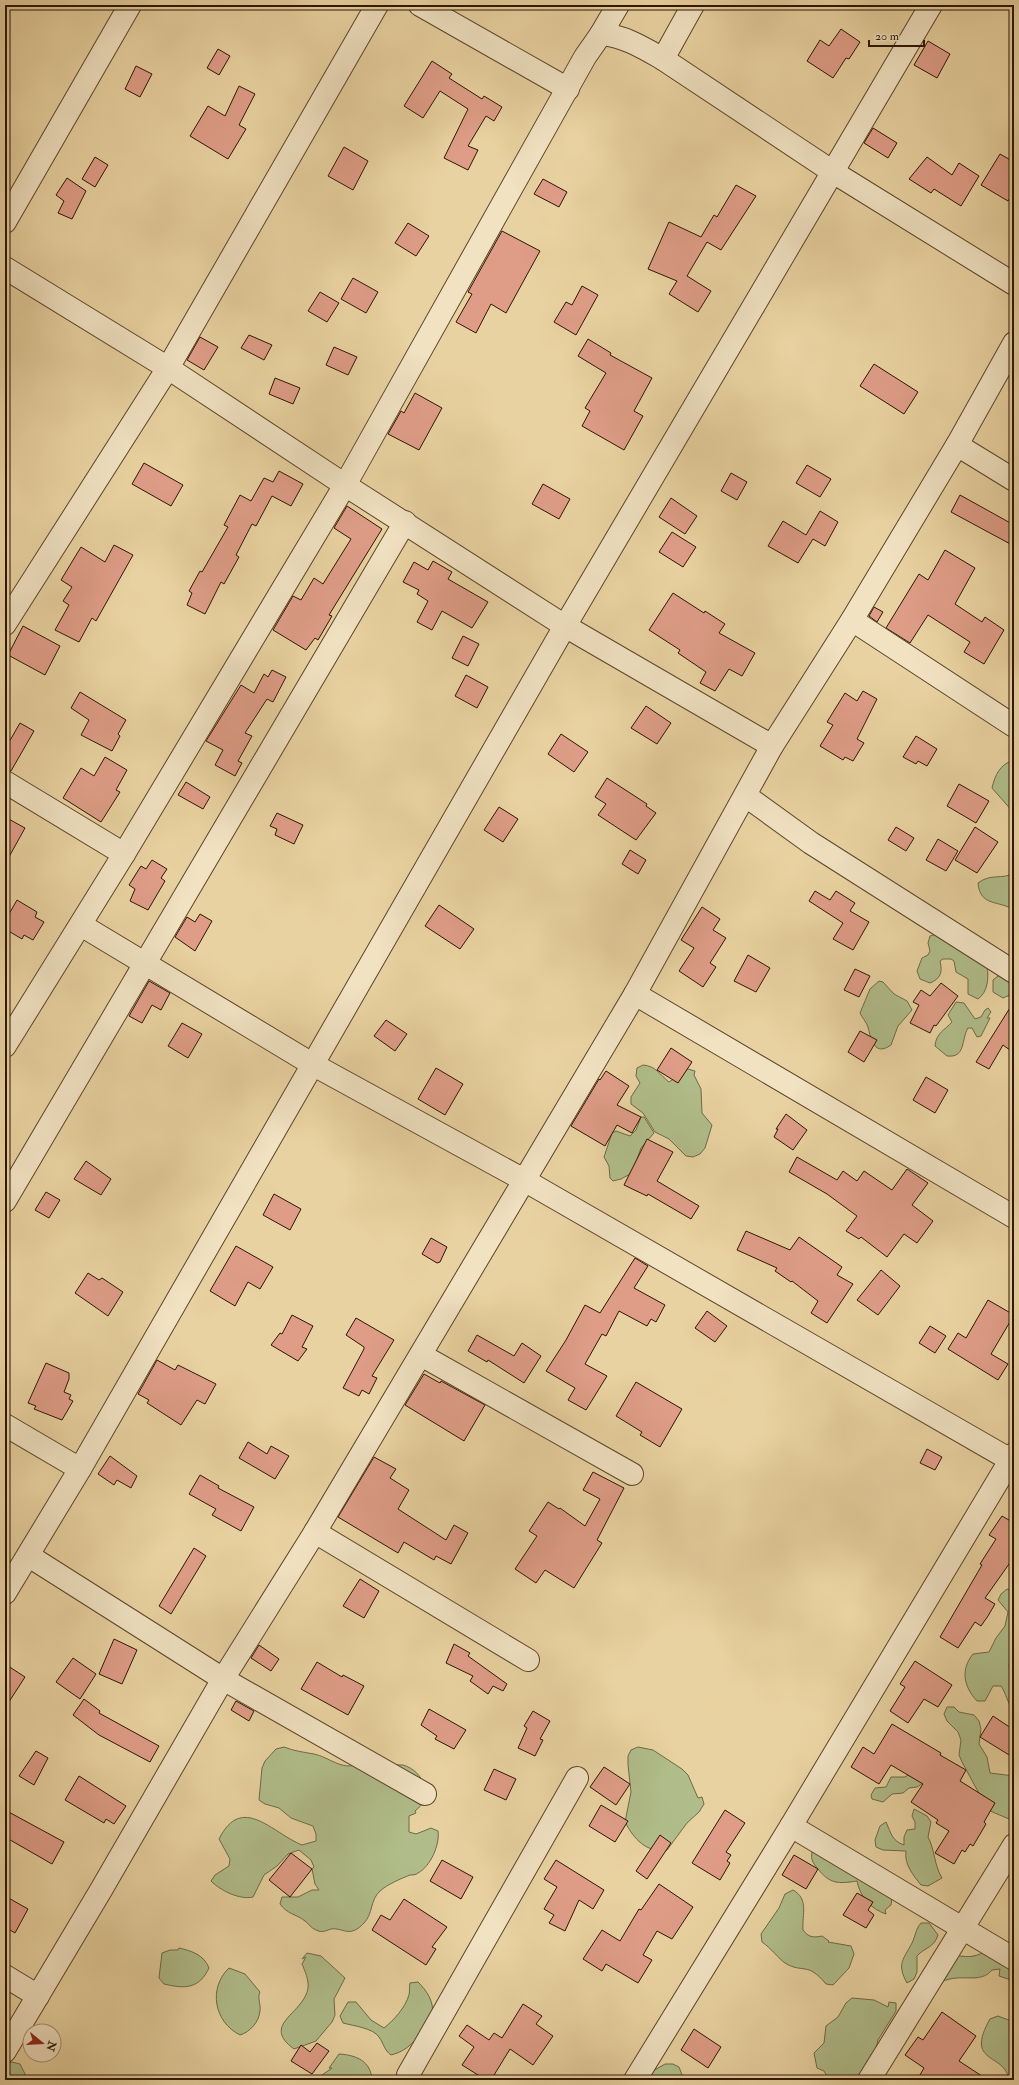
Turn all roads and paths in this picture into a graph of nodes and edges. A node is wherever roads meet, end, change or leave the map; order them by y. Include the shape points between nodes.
1 (130, 5) edge
2 (377, 5) edge
3 (420, 5) edge
4 (618, 5) edge
5 (693, 5) edge
6 (931, 5) edge
7 (601, 34) junction
8 (663, 59) junction
9 (568, 89) junction
10 (833, 172) junction
11 (5, 222) edge
12 (5, 268) edge
13 (1014, 284) edge
14 (1014, 343) edge
15 (168, 368) junction
16 (957, 445) junction
17 (1014, 480) edge
18 (345, 485) junction
19 (405, 522) junction
20 (852, 620) junction
21 (5, 624) edge
22 (566, 626) junction
23 (1014, 726) edge
24 (772, 746) junction
25 (5, 782) edge
26 (746, 796) junction
27 (124, 854) junction
28 (81, 925) junction
29 (146, 964) junction
30 (1014, 972) edge
31 (635, 994) junction
32 (5, 1046) edge
33 (312, 1064) junction
34 (524, 1180) junction
35 (5, 1201) edge
36 (1014, 1217) edge
37 (421, 1355) junction
38 (5, 1425) edge
39 (1013, 1459) edge
40 (80, 1469) junction
41 (632, 1474) dead end
42 (315, 1532) junction
43 (29, 1556) junction
44 (5, 1593) edge
45 (528, 1660) dead end
46 (223, 1679) junction
47 (577, 1778) dead end
48 (425, 1794) dead end
49 (791, 1826) junction
50 (1014, 1845) edge
51 (963, 1930) junction
52 (1014, 1959) edge
53 (5, 1976) edge
54 (38, 1996) junction
55 (5, 2051) edge
56 (410, 2078) edge
57 (635, 2080) edge
58 (868, 2080) edge

1 - 11 street
2 - 15 street
3 - 9 street
4 - 7 street
5 - 8 street
6 - 10 street
7 - 8 street via 635,43
7 - 9 street
8 - 10 street
9 - 18 street
10 - 13 street
10 - 22 street
12 - 15 street
14 - 16 street
15 - 18 street
15 - 21 street
16 - 17 street
16 - 20 street
18 - 19 street
18 - 27 street
19 - 22 street
19 - 29 street
20 - 23 street
20 - 24 street
22 - 24 street
22 - 33 street
24 - 26 street
25 - 27 street
26 - 30 street via 811,843
26 - 31 street
27 - 28 street
28 - 29 street
28 - 32 street
29 - 33 street
29 - 35 street
31 - 34 street
31 - 36 street
33 - 34 street
33 - 40 street
34 - 37 street
34 - 39 street
37 - 41 street
37 - 42 street
38 - 40 street
39 - 49 street
40 - 43 street
42 - 45 street
42 - 46 street
43 - 44 street
43 - 46 street
46 - 48 street
46 - 54 street
47 - 56 street
49 - 51 street
49 - 57 street
50 - 51 street
51 - 52 street
51 - 58 street
53 - 54 street
54 - 55 street

